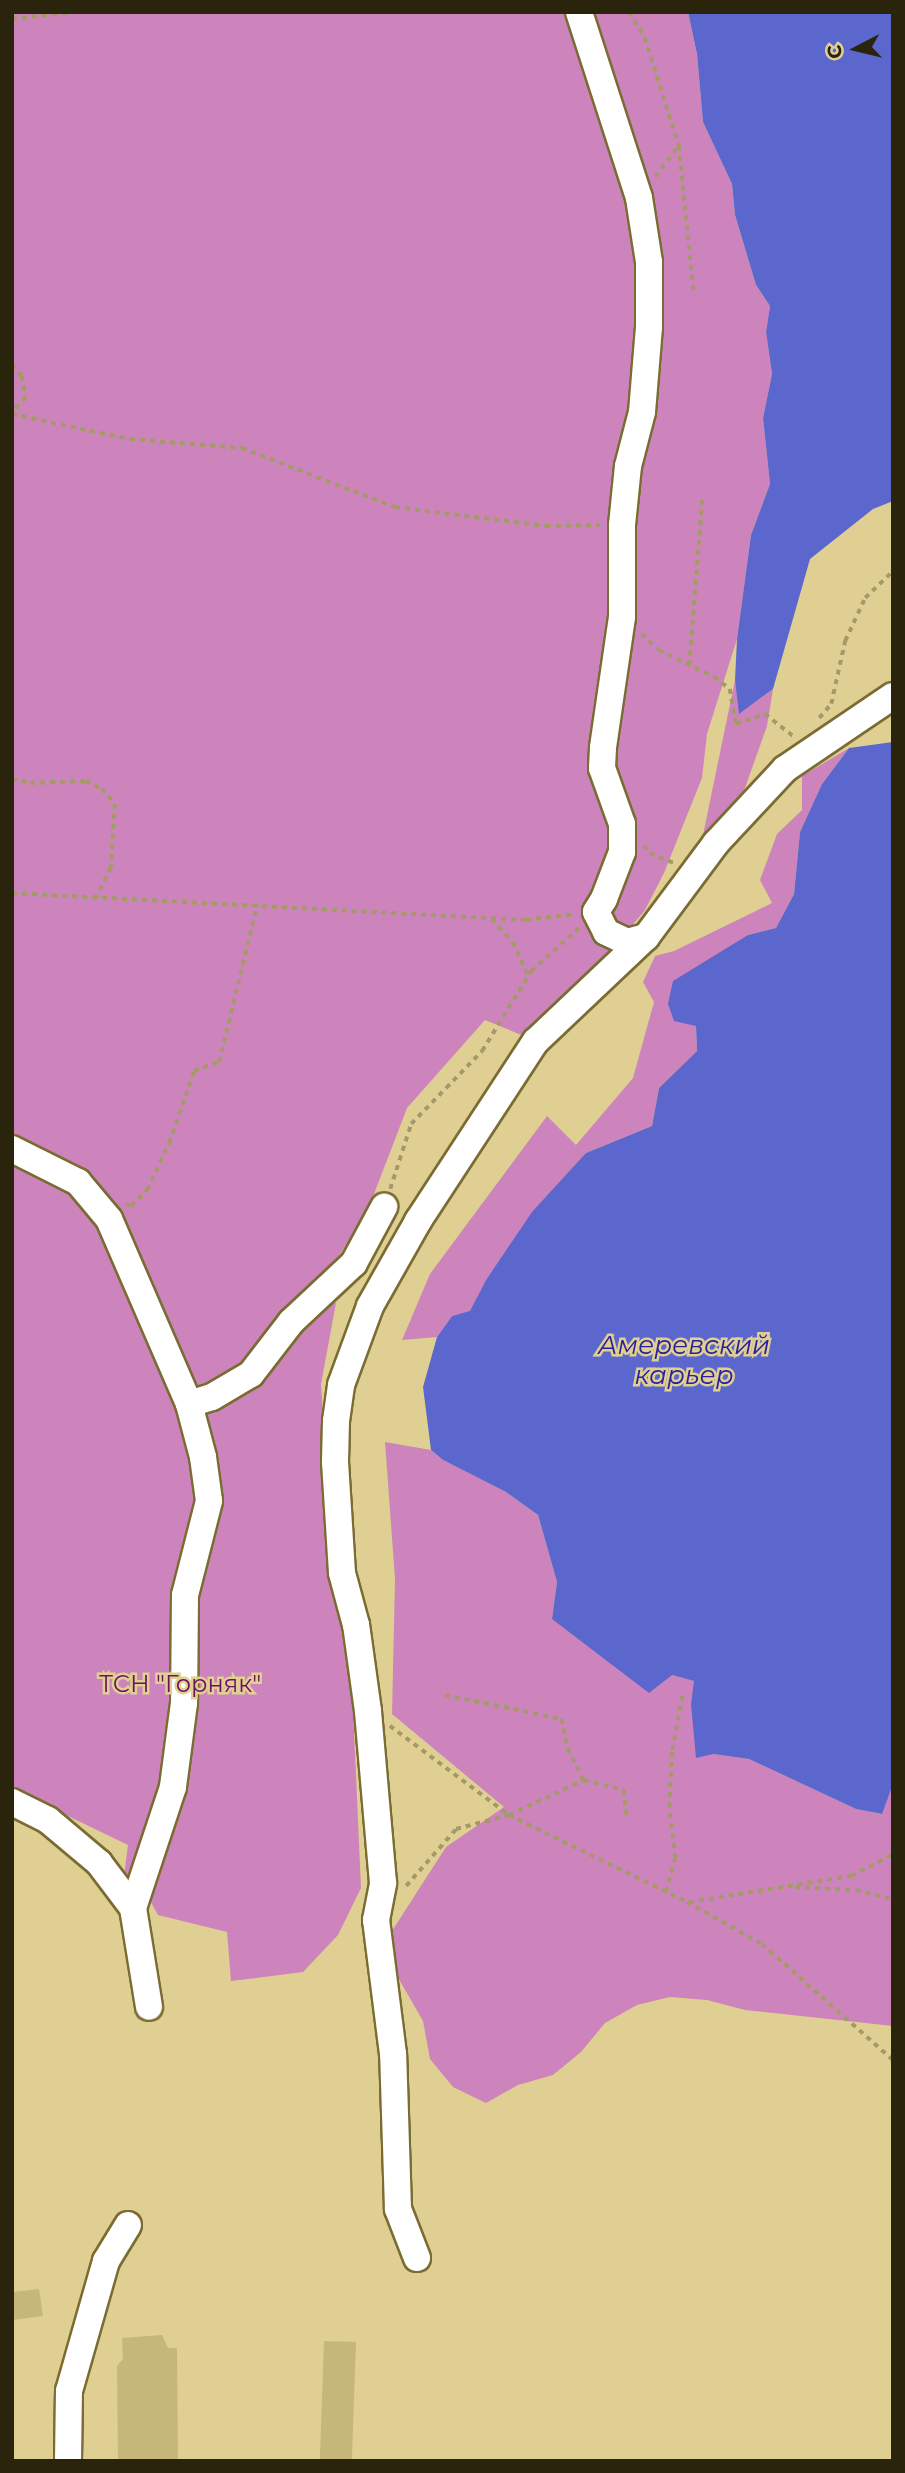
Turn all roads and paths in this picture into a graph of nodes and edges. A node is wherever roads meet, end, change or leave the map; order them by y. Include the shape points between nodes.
1 (76, 12) edge
2 (579, 12) edge
3 (629, 12) edge
4 (12, 19) edge
5 (679, 146) junction
6 (662, 168) dead end
7 (694, 293) dead end
8 (12, 365) edge
9 (12, 414) edge
10 (702, 500) dead end
11 (622, 525) junction
12 (893, 571) edge
13 (622, 617) junction
14 (689, 665) junction
15 (893, 696) edge
16 (815, 723) dead end
17 (811, 750) junction
18 (12, 779) edge
19 (622, 824) junction
20 (694, 872) junction
21 (12, 893) edge
22 (96, 899) junction
23 (257, 905) junction
24 (596, 912) junction
25 (491, 918) junction
26 (646, 937) junction
27 (528, 976) junction
28 (12, 1149) edge
29 (120, 1203) dead end
30 (384, 1207) joint
31 (189, 1405) junction
32 (683, 1692) dead end
33 (445, 1695) dead end
34 (369, 1711) junction
35 (584, 1780) junction
36 (12, 1802) edge
37 (509, 1815) junction
38 (627, 1817) dead end
39 (893, 1854) edge
40 (788, 1886) junction
41 (403, 1889) dead end
42 (666, 1892) junction
43 (893, 1899) edge
44 (687, 1902) junction
45 (133, 1908) junction
46 (149, 2007) dead end
47 (893, 2060) edge
48 (128, 2225) dead end
49 (417, 2258) dead end
50 (68, 2461) edge

1 - 4 path
2 - 11 street via 639,198 649,262 642,412 628,466
3 - 5 path via 645,38
5 - 6 path
5 - 7 path
8 - 9 path via 22,376 26,398
9 - 11 path via 130,439 242,448 395,507 547,526
10 - 14 path
11 - 13 street
12 - 16 path via 865,598 845,641 831,704
13 - 14 path via 659,650
13 - 19 street via 603,758
14 - 17 path via 730,690 736,724 765,714
15 - 17 street
17 - 20 street via 785,769
18 - 22 path via 30,783 86,781 102,789 115,804 111,868
19 - 20 path via 650,853
19 - 24 street via 622,852
20 - 26 street
21 - 22 path
22 - 23 path
23 - 25 path
23 - 29 path via 219,1062 194,1071 147,1190 131,1206
24 - 25 path via 526,920
24 - 26 street via 606,932 627,942
24 - 27 path
25 - 27 path via 513,942
26 - 34 street via 536,1041 418,1221 370,1306 341,1385 335,1462 342,1573 356,1625
27 - 30 path via 482,1051 411,1124
28 - 31 street via 78,1182 109,1219
30 - 31 street via 354,1263 291,1322 251,1374
31 - 45 street via 209,1501 185,1595 184,1703 173,1787
32 - 42 path via 668,1807 675,1858
33 - 35 path via 562,1719 568,1749
34 - 37 path
34 - 49 street via 383,1883 376,1920 393,2054 398,2209
35 - 37 path
35 - 38 path via 624,1790
36 - 45 street via 48,1820 99,1863
37 - 41 path via 456,1829
37 - 42 path
39 - 40 path via 852,1876
40 - 43 path via 856,1890
40 - 44 path
42 - 44 path
44 - 47 path via 762,1944
45 - 46 street
48 - 50 street via 106,2261 69,2391

